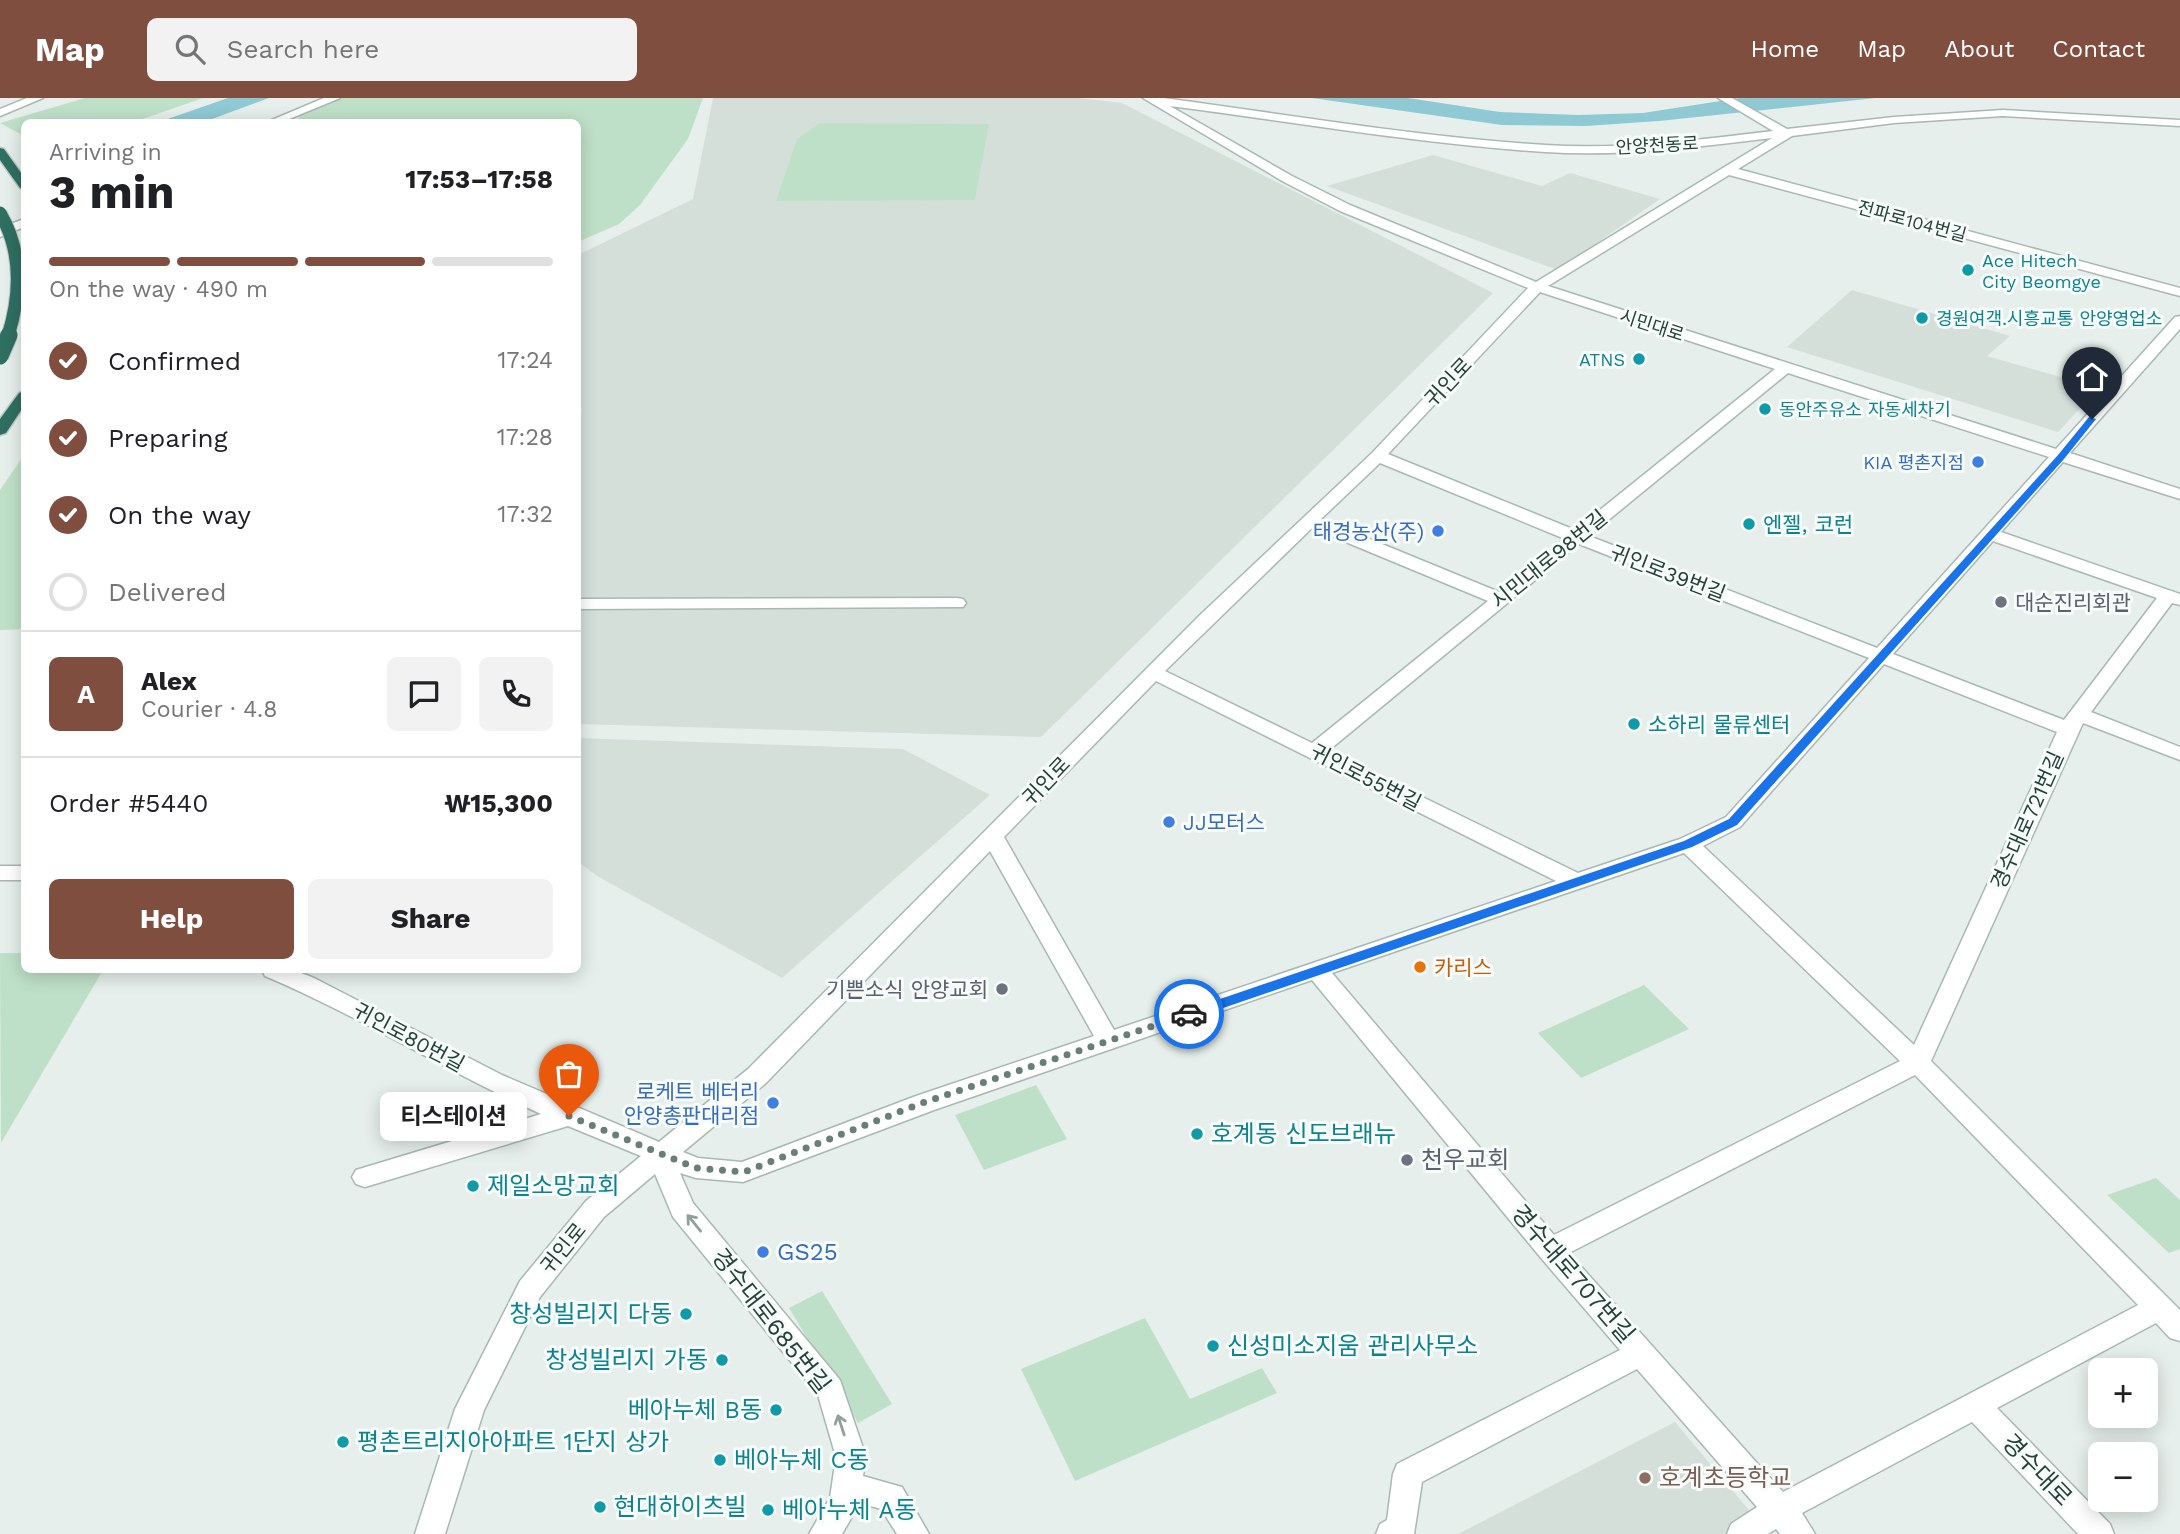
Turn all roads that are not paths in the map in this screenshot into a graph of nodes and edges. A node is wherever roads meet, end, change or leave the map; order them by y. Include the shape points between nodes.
1 (17, 98) edge
2 (30, 98) edge
3 (37, 98) edge
4 (334, 98) edge
5 (1135, 98) edge
6 (1724, 98) edge
7 (1150, 99) edge
8 (0, 103) edge
9 (0, 113) edge
10 (281, 119) edge
11 (2180, 123) edge
12 (1787, 134) junction
13 (0, 152) edge
14 (1726, 170) junction
15 (21, 181) edge
16 (0, 213) edge
17 (21, 224) edge
18 (0, 233) edge
19 (1537, 288) junction
20 (2180, 292) edge
21 (2180, 320) edge
22 (0, 356) edge
23 (1785, 368) junction
24 (21, 400) edge
25 (0, 430) edge
26 (1378, 456) junction
27 (2061, 457) junction
28 (2180, 495) edge
29 (1309, 520) junction
30 (1991, 534) junction
31 (1576, 537) junction
32 (2174, 598) edge
33 (1500, 599) junction
34 (957, 603) dead end
35 (581, 604) edge
36 (1881, 656) junction
37 (1154, 673) junction
38 (2074, 722) junction
39 (1315, 751) junction
40 (2180, 754) edge
41 (993, 837) junction
42 (1688, 844) junction
43 (0, 873) edge
44 (21, 873) edge
45 (1577, 883) junction
46 (1317, 971) junction
47 (280, 973) edge
48 (1109, 1042) junction
49 (1918, 1063) junction
50 (569, 1116) junction
51 (660, 1154) junction
52 (365, 1177) dead end
53 (1550, 1250) junction
54 (2159, 1307) junction
55 (2180, 1329) edge
56 (1642, 1353) junction
57 (1976, 1406) junction
58 (847, 1486) junction
59 (1780, 1509) junction
60 (430, 1534) edge
61 (824, 1534) edge
62 (914, 1534) edge
63 (1391, 1534) edge
64 (1742, 1534) edge
65 (1800, 1534) edge
66 (2099, 1534) edge

1 - 8 street
2 - 8 street
3 - 9 street
4 - 10 street
5 - 7 street, 안양천동로
6 - 12 street
7 - 12 street, 안양천동로 via 1547,149 1666,147
7 - 19 street, 시민대로 via 1345,208
11 - 12 street, 안양천동로 via 2003,113 1894,120
12 - 14 street, 귀인로
13 - 15 highway
14 - 19 street, 귀인로
14 - 20 street, 전파로104번길
16 - 22 highway, bridge via 10,227 19,273 16,305
17 - 18 street
19 - 23 street, 시민대로
19 - 26 street, 귀인로
21 - 27 street, 귀인로80번길
23 - 27 street, 시민대로
23 - 31 street, 시민대로98번길
24 - 25 highway
26 - 29 street, 귀인로
26 - 31 street, 귀인로39번길
27 - 28 street, 시민대로
27 - 30 street, 귀인로80번길
29 - 33 street
29 - 37 street, 귀인로
30 - 32 street
30 - 36 street, 귀인로80번길
31 - 33 street, 시민대로98번길
31 - 36 street, 귀인로39번길
32 - 38 street, 경수대로721번길
33 - 39 street, 시민대로98번길
34 - 35 street
36 - 38 street, 귀인로39번길
36 - 42 street, 귀인로80번길 via 1733,822
37 - 39 street, 귀인로55번길
37 - 41 street, 귀인로
38 - 40 street, 귀인로39번길
38 - 49 street, 경수대로721번길
39 - 45 street, 귀인로55번길
41 - 48 street
41 - 51 street, 귀인로 via 757,1076
42 - 45 street, 귀인로80번길
42 - 49 street
43 - 44 street
45 - 46 street, 귀인로80번길
46 - 48 street, 귀인로80번길
46 - 53 street, 경수대로707번길
47 - 50 street, 귀인로80번길
48 - 51 street, 귀인로80번길 via 925,1102 744,1172 696,1168
49 - 53 street
49 - 54 street
50 - 51 street, 귀인로80번길
50 - 52 street
58 -> 51 street, 경수대로685번길 via 851,1457 830,1389 682,1209
51 - 60 street, 귀인로 via 595,1209 530,1289 470,1409
53 - 56 street, 경수대로707번길
54 - 55 street
54 - 57 street
56 - 59 street, 경수대로707번길
56 - 63 street via 1408,1474 1401,1529
57 - 59 street
57 - 66 street, 경수대로
58 - 61 street, 경수대로685번길 via 845,1502
58 - 62 street via 891,1497
59 - 64 street
59 - 65 street, 경수대로707번길

